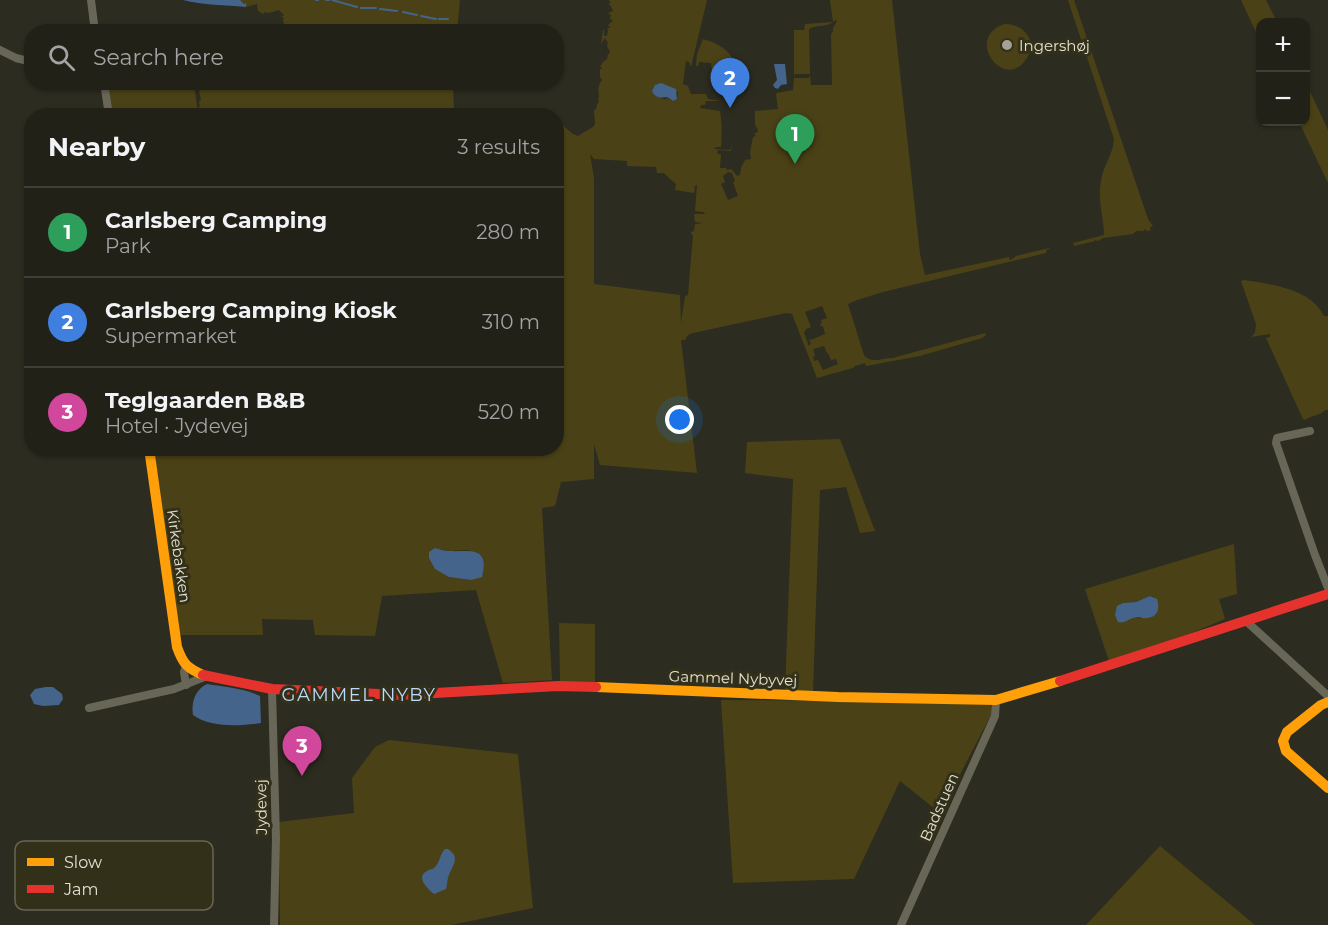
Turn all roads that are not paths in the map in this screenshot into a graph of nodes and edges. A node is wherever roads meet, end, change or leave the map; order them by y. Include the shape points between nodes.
1 (91, 0) edge
2 (94, 24) edge
3 (0, 51) edge
4 (24, 60) edge
5 (105, 90) edge
6 (108, 108) edge
7 (1310, 431) dead end
8 (150, 456) edge
9 (1328, 588) edge
10 (1328, 594) edge
11 (1246, 621) junction
12 (186, 666) junction
13 (207, 676) junction
14 (186, 685) junction
15 (272, 689) junction
16 (1328, 696) edge
17 (996, 700) junction
18 (1328, 702) edge
19 (90, 708) dead end
20 (1328, 788) edge
21 (274, 925) edge
22 (902, 925) edge

1 - 2 street
3 - 4 street
5 - 6 street
7 - 9 street via 1277,438 1276,443
8 - 12 street, Kirkebakken via 177,647
10 - 11 street, Gammel Nybyvej
11 - 16 street
11 - 17 street, Gammel Nybyvej
12 - 13 street, Gammel Nybyvej
12 - 14 street
13 - 14 street
13 - 15 street, Gammel Nybyvej
14 - 19 street
15 - 17 street, Gammel Nybyvej via 400,694 558,686
15 - 21 street, Jydevej
17 - 22 street, Badstuen via 995,716
18 - 20 street via 1287,732 1282,744

